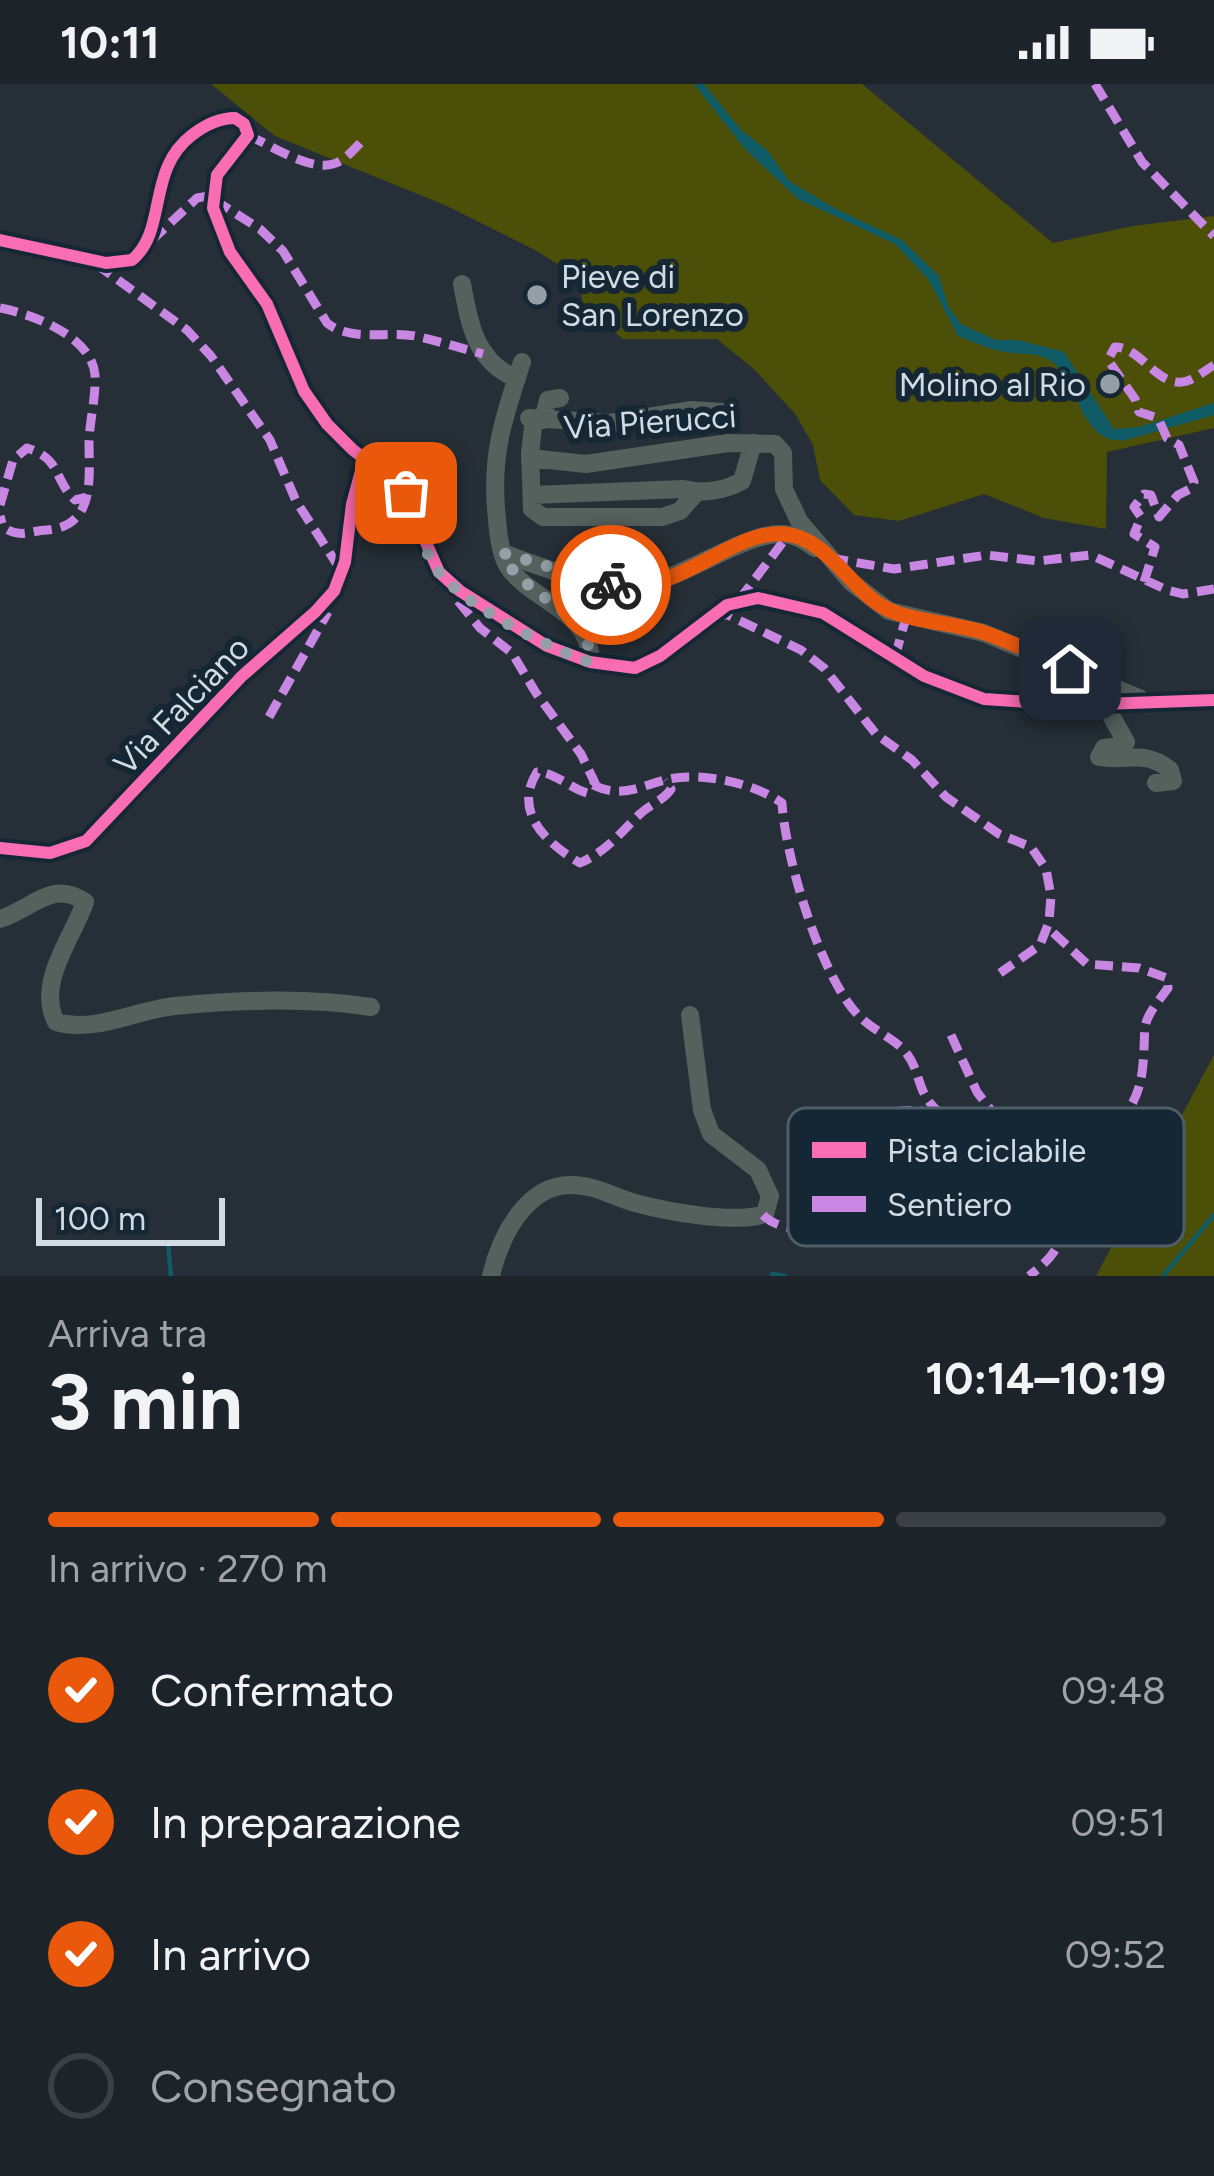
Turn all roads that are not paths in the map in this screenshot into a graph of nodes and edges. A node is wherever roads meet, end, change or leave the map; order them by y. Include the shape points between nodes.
1 (0, 240) edge
2 (462, 284) dead end
3 (560, 398) dead end
4 (535, 419) junction
5 (729, 432) junction
6 (753, 443) junction
7 (530, 458) junction
8 (364, 460) junction
9 (586, 464) junction
10 (580, 494) junction
11 (695, 494) junction
12 (532, 502) junction
13 (503, 553) junction
14 (830, 558) junction
15 (590, 662) junction
16 (1214, 700) edge
17 (1148, 701) junction
18 (1105, 705) junction
19 (1156, 783) dead end
20 (0, 848) edge
21 (0, 919) edge
22 (371, 1007) dead end
23 (691, 1015) dead end
24 (491, 1276) edge

1 - 8 street via 132,260 148,238 163,173 180,145 220,119 240,120 245,143 213,190 219,230 267,304 304,391
2 - 13 street via 483,354 503,373 520,370 493,473
3 - 4 street via 548,400
4 - 5 street via 610,423 722,412
4 - 7 street
5 - 6 street, Via Pierucci
5 - 9 street, Via Pierucci
6 - 11 street via 742,481
6 - 14 street, Via Pierucci via 775,444 783,453 792,510
7 - 9 street, Via Pierucci
7 - 12 street
8 - 15 street via 401,486 432,561 451,584 547,646
8 - 20 street, Via Falciano via 345,562 315,612 242,676 86,841 50,853
9 - 10 street
10 - 11 street
10 - 12 street
11 - 12 street via 680,511 651,518 553,519
13 - 14 street via 630,587 678,576 773,534 801,538
13 - 15 street via 509,568 579,629
14 - 17 street via 889,611 984,633
15 - 18 street via 648,664 727,605 758,598 823,613 963,694
16 - 17 street
17 - 18 street
18 - 19 street via 1126,742 1099,757 1159,761 1173,781
21 - 22 street via 56,891 85,902 50,990 56,1022 74,1027 171,1006 294,1000
23 - 24 street via 706,1122 758,1170 770,1196 765,1214 711,1215 569,1184 538,1192 496,1252

